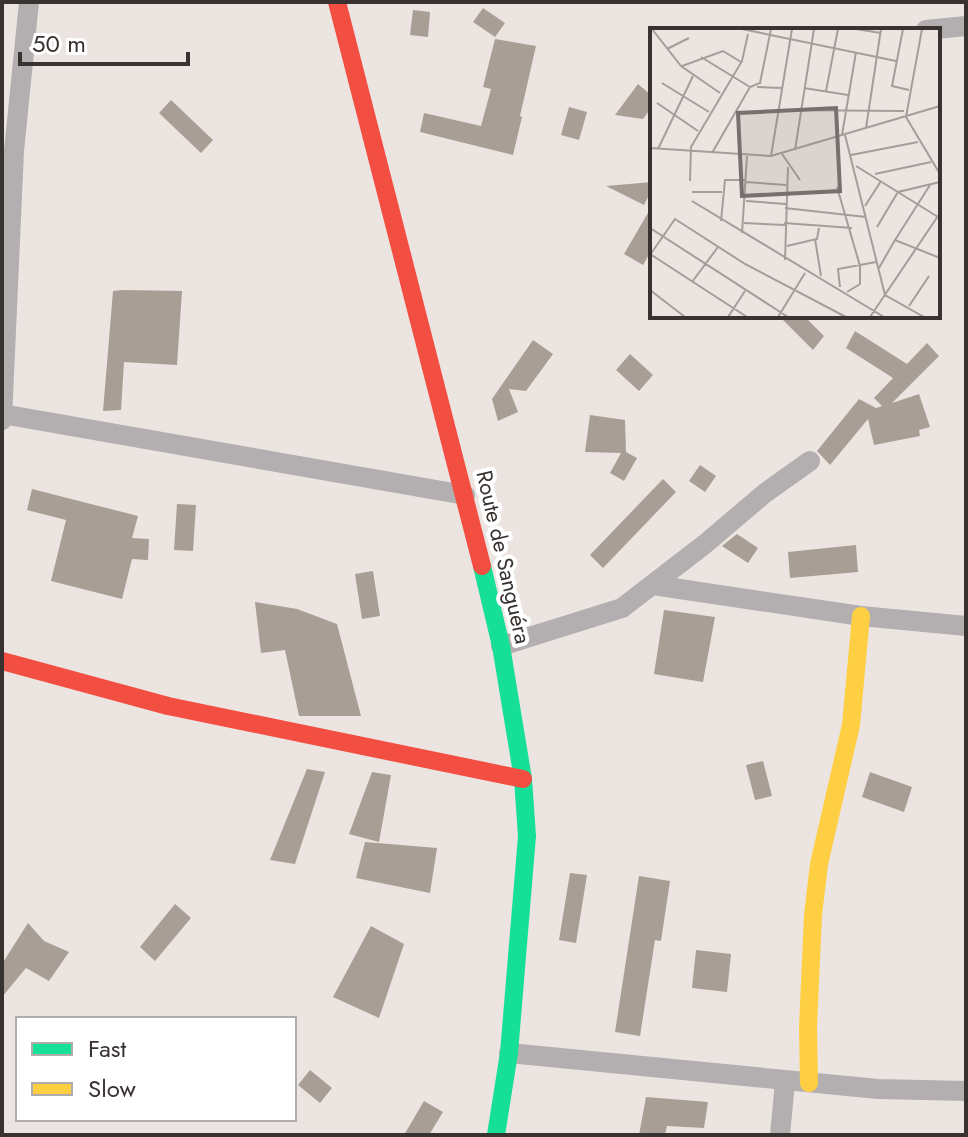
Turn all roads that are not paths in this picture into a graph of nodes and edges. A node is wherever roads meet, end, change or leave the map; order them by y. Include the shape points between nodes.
1 (29, 2) edge
2 (337, 2) edge
3 (966, 26) edge
4 (940, 29) edge
5 (2, 414) edge
6 (2, 420) edge
7 (810, 461) dead end
8 (465, 495) junction
9 (653, 585) junction
10 (861, 616) junction
11 (966, 626) edge
12 (501, 646) junction
13 (2, 661) edge
14 (523, 779) junction
15 (509, 1053) junction
16 (785, 1082) junction
17 (809, 1083) junction
18 (966, 1091) edge
19 (496, 1135) edge
20 (780, 1135) edge

1 - 5 street via 14,151
2 - 8 street, Route de Sanguéra
3 - 4 street
5 - 6 street
5 - 8 street
7 - 9 street
8 - 12 street, Route de Sanguéra
9 - 10 street
9 - 12 street via 622,608
10 - 11 street
10 - 17 street via 851,725 819,864 813,915
12 - 14 street, Route de Sanguéra
13 - 14 street via 168,706
14 - 15 street, Route de Sanguéra via 527,836
15 - 16 street
15 - 19 street, Route de Sanguéra
16 - 17 street
16 - 20 street
17 - 18 street

